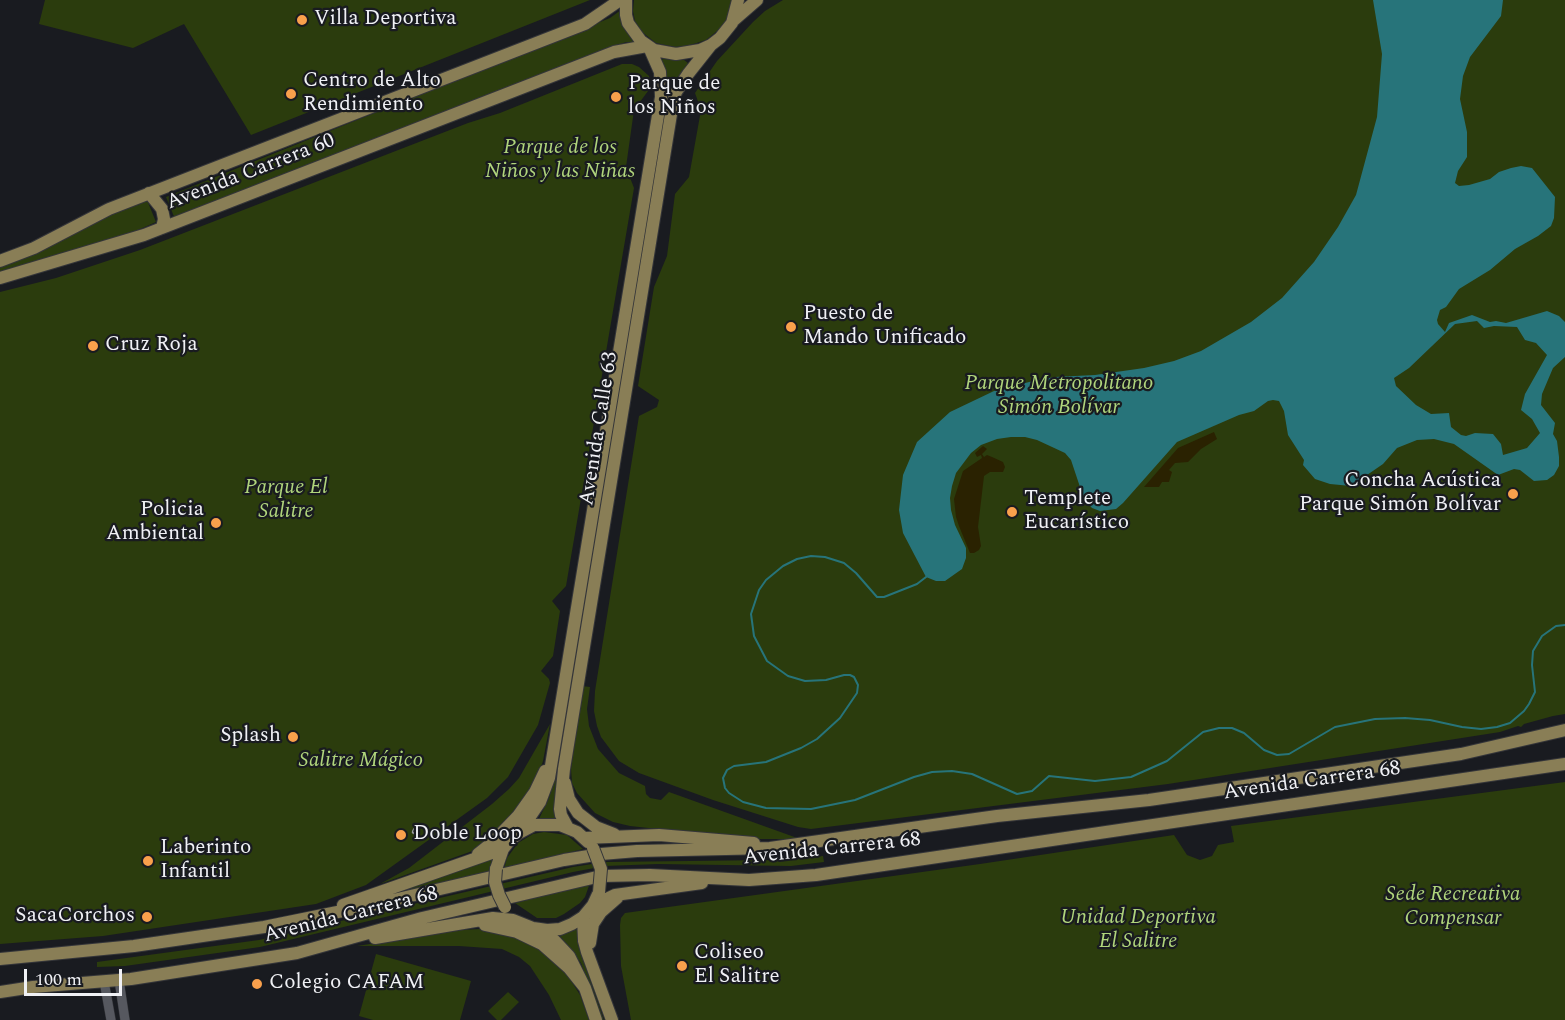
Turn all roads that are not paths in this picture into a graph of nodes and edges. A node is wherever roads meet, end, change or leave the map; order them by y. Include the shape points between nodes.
1 (620, 0) edge
2 (626, 0) edge
3 (738, 0) edge
4 (757, 0) edge
5 (732, 23) junction
6 (711, 45) junction
7 (648, 46) junction
8 (149, 193) junction
9 (162, 228) junction
10 (0, 261) edge
11 (0, 278) edge
12 (601, 502) junction
13 (1565, 730) edge
14 (554, 750) junction
15 (1565, 764) edge
16 (564, 769) junction
17 (568, 828) junction
18 (519, 832) junction
19 (624, 836) junction
20 (584, 838) junction
21 (789, 846) junction
22 (503, 849) junction
23 (466, 863) junction
24 (727, 879) junction
25 (628, 892) junction
26 (593, 905) junction
27 (583, 917) junction
28 (311, 918) junction
29 (457, 924) junction
30 (528, 925) junction
31 (317, 948) junction
32 (0, 959) edge
33 (591, 966) junction
34 (119, 980) junction
35 (104, 981) junction
36 (585, 988) junction
37 (0, 992) edge
38 (111, 1020) edge
39 (125, 1020) edge
40 (596, 1020) edge
41 (612, 1020) edge

1 - 8 main road, Avenida Carrera 60 via 585,24
2 - 7 main road, Avenida Calle 63 via 628,23
3 - 5 main road
4 - 5 main road
5 - 6 main road, Avenida Calle 63
6 - 7 main road via 676,54
6 - 12 main road, Avenida Calle 63 via 676,92 673,102
7 - 9 main road, Avenida Carrera 60 via 614,51
7 - 12 main road, Avenida Calle 63 via 660,72 661,97
8 - 9 main road via 162,208
8 - 10 main road, Avenida Carrera 60
9 - 11 main road, Avenida Carrera 60
12 - 14 main road, Avenida Calle 63
12 - 16 main road, Avenida Calle 63
13 - 21 main road, Avenida Carrera 68 via 1482,750 1358,769
14 - 18 main road, Avenida Calle 63 via 546,789
14 - 23 main road via 535,792 518,816
15 - 24 main road, Avenida Carrera 68 via 816,875
16 - 17 main road, Avenida Calle 63 via 560,809
16 - 19 main road via 567,792 578,813 596,827
17 - 18 main road via 543,824
17 - 20 main road
18 - 22 main road
19 - 20 main road
19 - 21 main road via 659,835
20 - 26 main road, bridge via 593,848 601,869 599,892
21 - 28 main road, Avenida Carrera 68 via 601,854
22 - 23 main road
22 - 30 main road, bridge via 495,869 497,889 505,907
23 - 28 main road
24 - 25 main road
24 - 31 main road, Avenida Carrera 68 via 601,876 422,918
25 - 26 main road
25 - 33 main road via 607,905 593,924
26 - 27 main road
27 - 30 main road via 560,929
27 - 33 main road
28 - 32 main road, Avenida Carrera 68 via 134,946
29 - 30 main road via 493,918
29 - 31 main road
29 - 36 main road via 495,926 529,937 562,960
30 - 36 main road via 547,934 565,950
31 - 34 main road, Avenida Carrera 68
33 - 41 main road
34 - 35 main road, Avenida Carrera 68
34 - 39 street
35 - 37 main road, Avenida Carrera 68
35 - 38 street
36 - 40 main road

